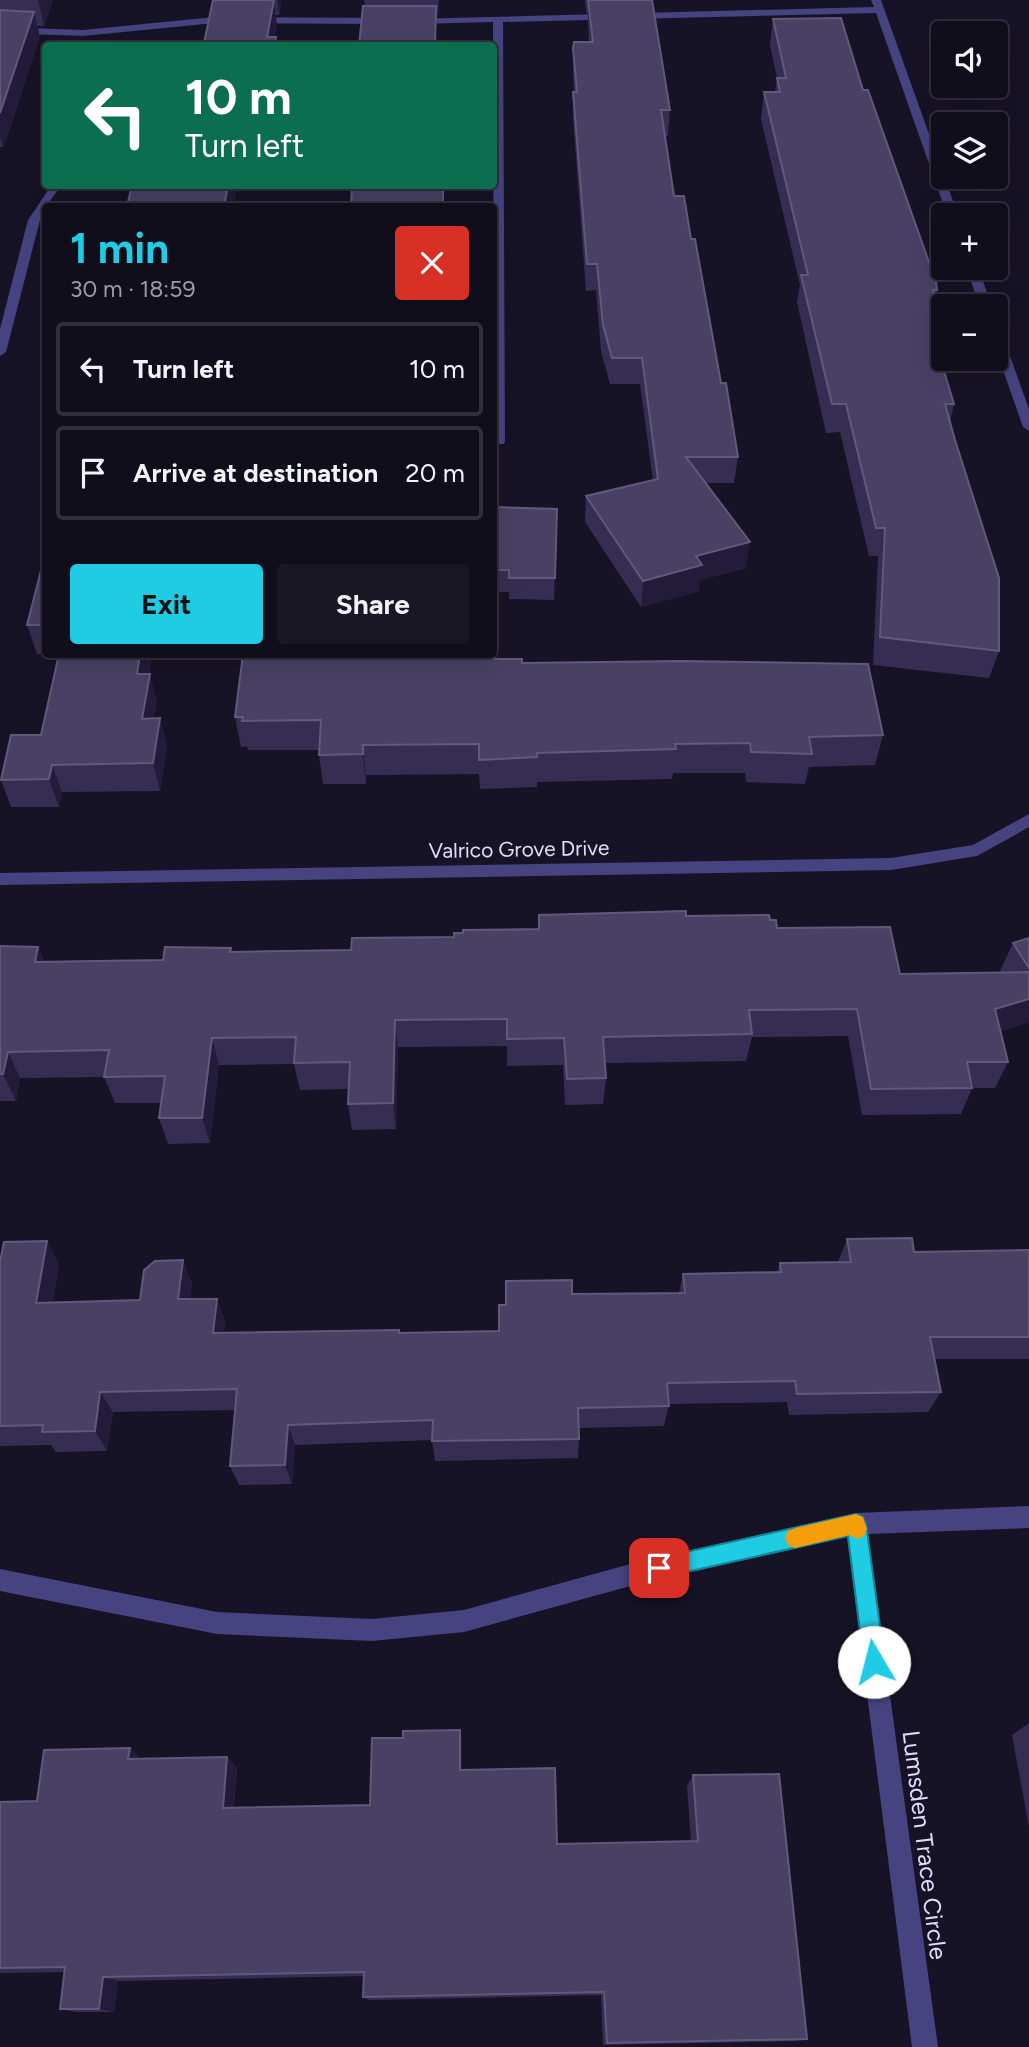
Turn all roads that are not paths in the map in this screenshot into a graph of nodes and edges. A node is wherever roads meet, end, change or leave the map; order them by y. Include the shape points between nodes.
1 (878, 5) edge
2 (391, 21) edge
3 (404, 21) edge
4 (498, 21) junction
5 (0, 30) edge
6 (83, 33) junction
7 (82, 42) edge
8 (949, 203) edge
9 (42, 208) edge
10 (0, 352) edge
11 (1008, 368) edge
12 (1029, 427) edge
13 (499, 441) dead end
14 (1029, 820) edge
15 (0, 879) edge
16 (1029, 1517) edge
17 (856, 1524) junction
18 (0, 1580) edge
19 (925, 2047) edge

1 - 4 street
1 - 8 street
2 - 6 street via 215,20
3 - 4 street
4 - 13 street
5 - 6 street
6 - 7 street
9 - 10 street via 34,220
11 - 12 street
14 - 15 street, Valrico Grove Drive via 977,850 891,864
16 - 17 street
17 - 18 street via 634,1574 464,1621 372,1630 217,1623
17 - 19 street, Lumsden Trace Circle

